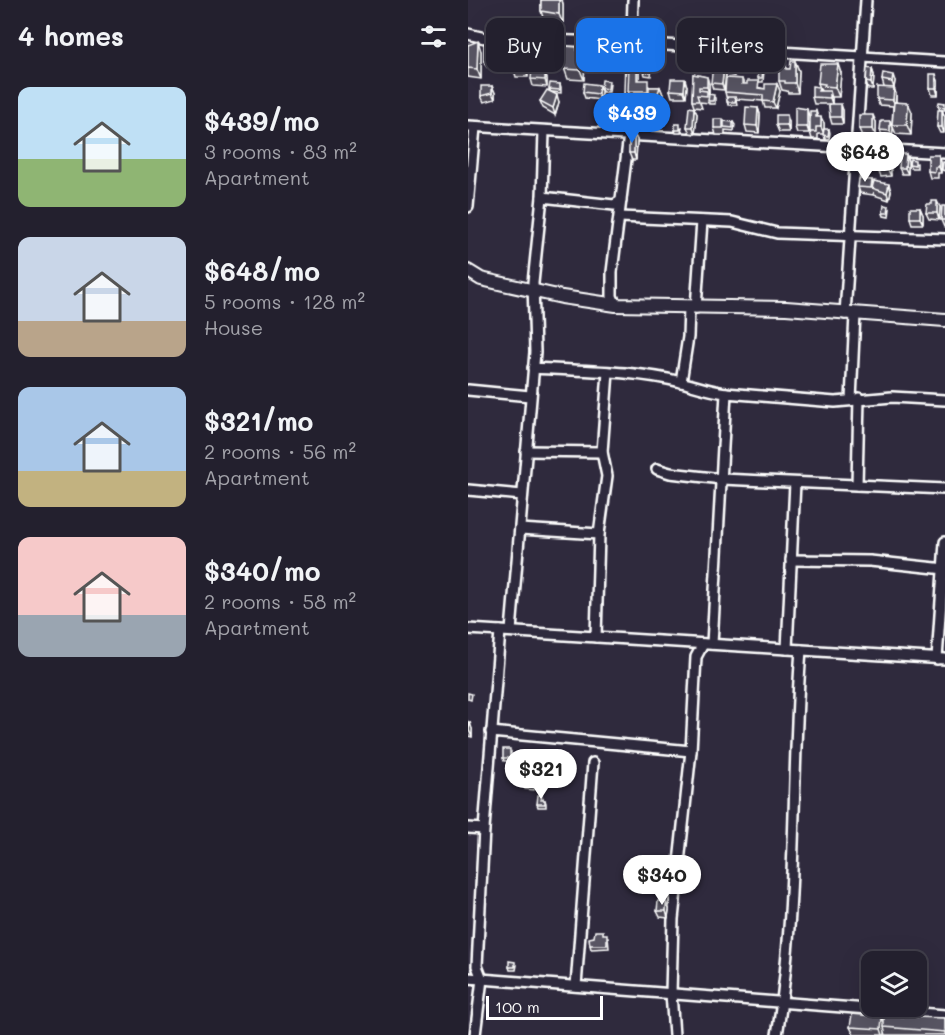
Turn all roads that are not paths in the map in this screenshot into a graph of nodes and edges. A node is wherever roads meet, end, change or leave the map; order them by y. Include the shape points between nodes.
1 (633, 0) edge
2 (866, 0) edge
3 (633, 18) edge
4 (468, 34) edge
5 (576, 41) edge
6 (665, 45) edge
7 (863, 56) junction
8 (945, 62) edge
9 (632, 72) edge
10 (471, 126) edge
11 (544, 131) junction
12 (629, 135) junction
13 (854, 148) junction
14 (945, 153) edge
15 (542, 197) junction
16 (468, 207) edge
17 (619, 208) junction
18 (702, 221) junction
19 (850, 236) junction
20 (945, 239) edge
21 (468, 271) edge
22 (534, 291) junction
23 (616, 305) junction
24 (692, 308) junction
25 (850, 314) junction
26 (945, 320) edge
27 (532, 369) junction
28 (608, 372) junction
29 (681, 382) junction
30 (468, 390) edge
31 (726, 393) junction
32 (530, 396) junction
33 (855, 399) junction
34 (945, 400) edge
35 (526, 451) junction
36 (602, 452) junction
37 (657, 469) dead end
38 (722, 479) junction
39 (795, 483) junction
40 (857, 485) junction
41 (945, 489) edge
42 (468, 490) edge
43 (522, 495) junction
44 (520, 529) junction
45 (598, 534) junction
46 (945, 542) edge
47 (791, 560) junction
48 (944, 569) edge
49 (468, 628) edge
50 (500, 631) junction
51 (511, 631) junction
52 (596, 637) junction
53 (686, 643) junction
54 (707, 644) junction
55 (787, 649) junction
56 (801, 650) junction
57 (696, 657) junction
58 (941, 659) edge
59 (492, 732) junction
60 (691, 751) junction
61 (593, 763) dead end
62 (468, 828) edge
63 (484, 829) junction
64 (468, 978) edge
65 (482, 979) junction
66 (576, 986) junction
67 (670, 993) junction
68 (780, 1002) junction
69 (945, 1015) edge
70 (475, 1035) edge
71 (674, 1035) edge
72 (777, 1035) edge

1 - 3 street
2 - 7 street
4 - 5 street
6 - 7 street
7 - 8 street
7 - 13 street
9 - 12 street
10 - 11 street
10 - 16 street
11 - 12 street
11 - 15 street
12 - 13 street
12 - 17 street
13 - 14 street
13 - 19 street
15 - 17 street
15 - 22 street
17 - 18 street
17 - 23 street via 612,272
18 - 19 street via 732,222 777,232
18 - 24 street
19 - 20 street
19 - 25 street
21 - 22 street via 481,279
22 - 23 street
22 - 27 street
23 - 24 street
24 - 25 street
24 - 29 street
25 - 26 street
25 - 33 street
27 - 28 street
27 - 32 street
28 - 29 street
28 - 36 street
29 - 31 street
30 - 32 street
31 - 33 street via 835,402
31 - 38 street
32 - 35 street
33 - 34 street via 892,396
33 - 40 street
35 - 36 street
35 - 43 street
36 - 45 street via 607,476
37 - 38 street
38 - 39 street
38 - 54 street
39 - 40 street
39 - 47 street
40 - 41 street
42 - 43 street
43 - 44 street
44 - 45 street
44 - 51 street
45 - 52 street
46 - 48 street
47 - 48 street via 870,561
47 - 55 street
48 - 58 street
49 - 50 street
50 - 51 street
50 - 59 street
51 - 52 street
52 - 53 street
53 - 54 street
53 - 57 street
54 - 55 street
54 - 57 street
55 - 56 street
56 - 58 street
56 - 68 street via 792,856
57 - 60 street
59 - 60 street
59 - 63 street
60 - 67 street via 675,897
61 - 66 street
62 - 63 street
63 - 65 street via 477,966
64 - 65 street
65 - 66 street
65 - 70 street
66 - 67 street
67 - 68 street
67 - 71 street
68 - 69 street
68 - 72 street

